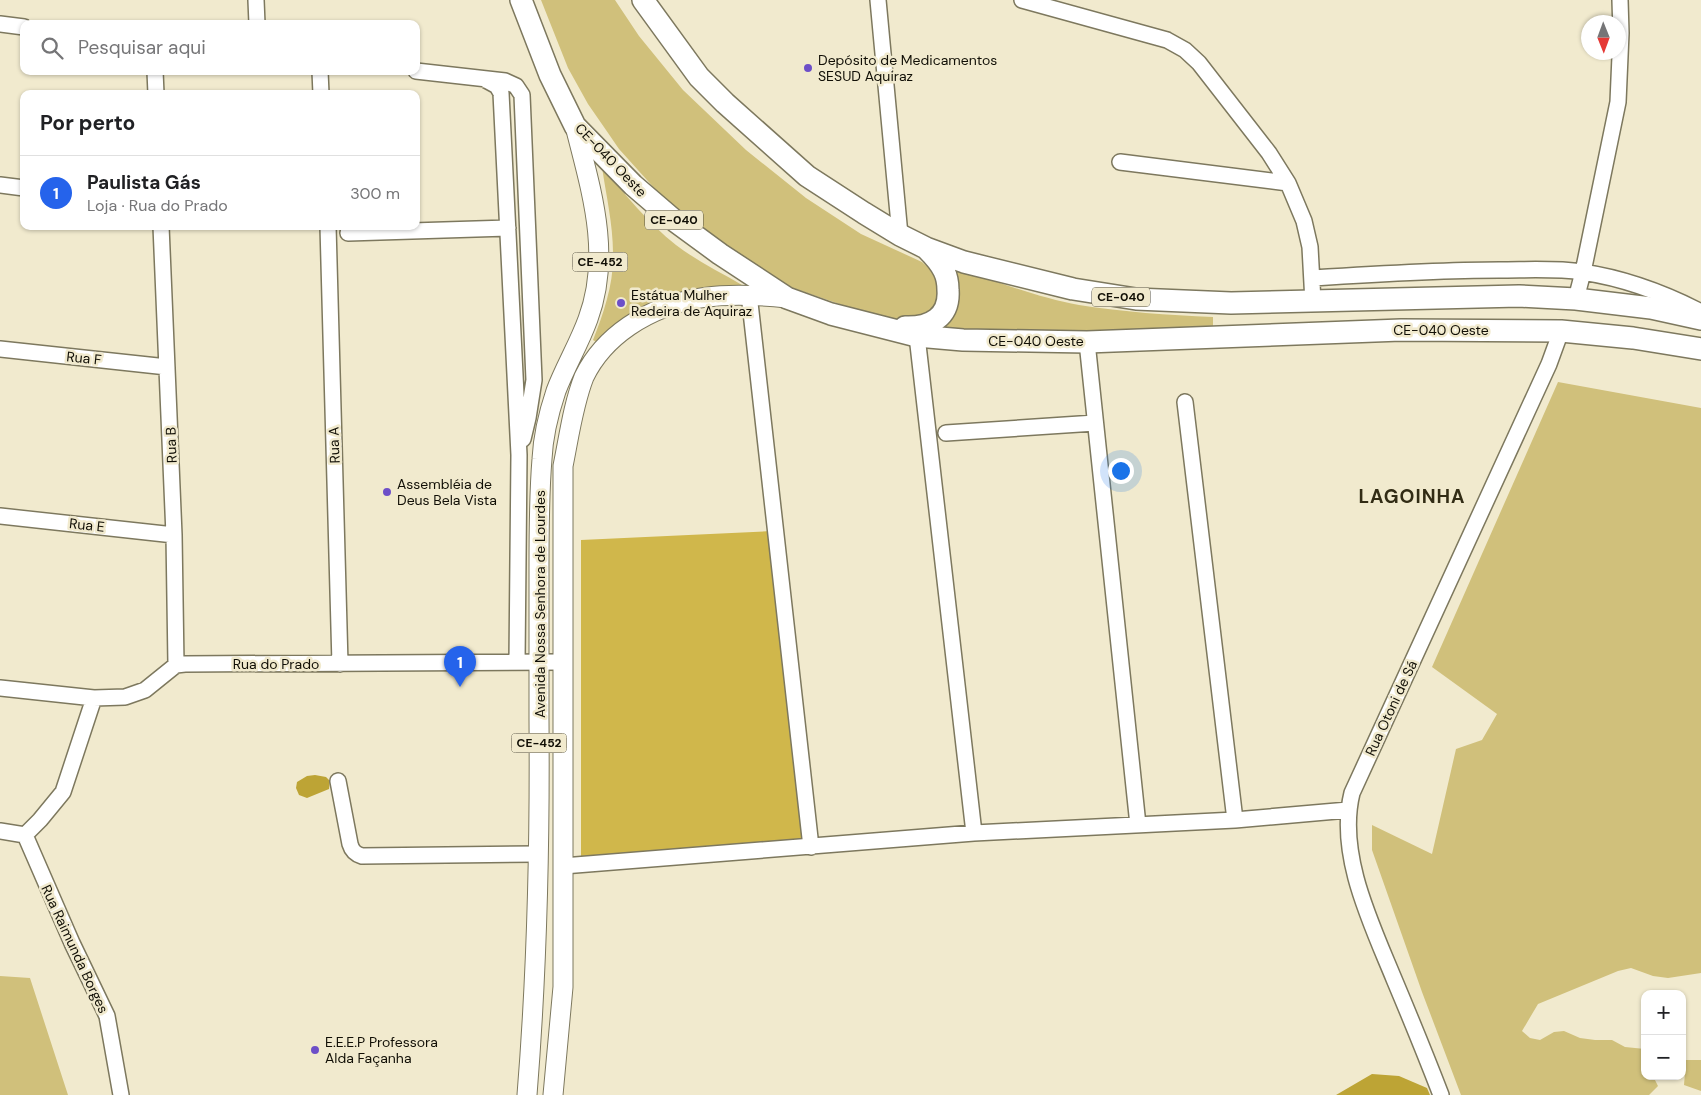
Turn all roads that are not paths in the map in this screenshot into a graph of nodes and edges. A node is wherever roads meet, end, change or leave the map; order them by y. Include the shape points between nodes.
1 (256, 0) edge
2 (643, 0) edge
3 (878, 0) edge
4 (1022, 0) edge
5 (1620, 0) edge
6 (522, 2) edge
7 (258, 20) edge
8 (0, 24) edge
9 (20, 26) edge
10 (420, 72) edge
11 (155, 75) edge
12 (320, 75) edge
13 (486, 80) junction
14 (156, 90) edge
15 (321, 90) edge
16 (575, 126) junction
17 (1120, 162) dead end
18 (1288, 183) junction
19 (0, 185) edge
20 (20, 188) edge
21 (508, 228) junction
22 (161, 230) edge
23 (328, 230) edge
24 (348, 233) dead end
25 (900, 235) junction
26 (926, 248) junction
27 (1583, 272) junction
28 (1313, 278) junction
29 (750, 294) junction
30 (786, 298) junction
31 (1576, 298) junction
32 (1313, 302) junction
33 (1701, 312) edge
34 (1701, 320) edge
35 (877, 327) junction
36 (1561, 332) junction
37 (917, 336) junction
38 (1087, 342) junction
39 (0, 349) edge
40 (1701, 349) edge
41 (167, 367) junction
42 (1185, 402) dead end
43 (1095, 423) junction
44 (946, 433) dead end
45 (519, 455) junction
46 (0, 516) edge
47 (174, 535) junction
48 (517, 662) junction
49 (539, 662) junction
50 (563, 662) junction
51 (340, 664) junction
52 (176, 665) junction
53 (0, 688) edge
54 (94, 698) junction
55 (338, 781) dead end
56 (1348, 810) junction
57 (1235, 820) junction
58 (1138, 825) junction
59 (0, 831) edge
60 (974, 832) junction
61 (25, 835) junction
62 (811, 847) junction
63 (537, 854) junction
64 (563, 866) junction
65 (121, 1095) edge
66 (526, 1095) edge
67 (552, 1095) edge
68 (1441, 1095) edge

1 - 7 street
2 - 25 highway, CE-040 via 684,59 725,103 807,176
3 - 25 street
4 - 18 street via 1160,38 1185,50 1212,79
5 - 27 street via 1618,102
6 - 16 highway, CE-040 Oeste / CE-040 via 550,75
8 - 9 street
10 - 13 street
11 - 14 street
12 - 15 street
13 - 21 street via 497,86 501,93
13 - 45 street via 505,81 516,86 524,106 534,380
16 - 30 highway, CE-040 Oeste / CE-040 via 633,185 675,221
16 - 49 main road, Avenida Nossa Senhora de Lourdes / CE-452 via 591,190 600,263 588,319 556,392 542,455
17 - 18 street
18 - 28 street via 1304,221
19 - 20 street
21 - 24 street
21 - 45 street
22 - 41 street, Rua B
23 - 51 street, Rua A
25 - 26 highway, CE-040
26 - 32 highway, CE-040 via 964,262 1040,282 1136,299 1208,303
26 - 35 highway via 944,271 948,282 948,304 943,313 925,326
27 - 28 street via 1486,270
27 - 31 street
27 - 33 street via 1633,284
28 - 32 street
29 - 30 main road, CE-452
29 - 50 main road, Avenida Nossa Senhora de Lourdes / CE-452 via 695,298 641,318 616,335 597,355 584,377 563,466
29 - 62 street
30 - 35 highway, CE-040 Oeste / CE-040
31 - 32 highway, CE-040 via 1519,296
31 - 34 highway, CE-040 via 1651,308
35 - 37 highway, CE-040 Oeste / CE-040
36 - 38 highway, CE-040 Oeste / CE-040 via 1401,330
36 - 40 highway, CE-040 Oeste / CE-040 via 1633,338
36 - 56 street, Rua Otoni de Sá via 1352,793
37 - 38 highway, CE-040 Oeste / CE-040
37 - 60 street
38 - 43 street
39 - 41 street, Rua F
41 - 47 street, Rua B
42 - 57 street
43 - 44 street
43 - 58 street
45 - 48 street
46 - 47 street, Rua E
47 - 52 street, Rua B
48 - 49 street, Rua do Prado
48 - 51 street, Rua do Prado
49 - 50 street, Rua do Prado
49 - 63 main road, Avenida Nossa Senhora de Lourdes / CE-452
50 - 64 main road, Avenida Nossa Senhora de Lourdes / CE-452
51 - 52 street, Rua do Prado
52 - 54 street via 137,694
53 - 54 street
54 - 61 street via 63,792
55 - 63 street via 350,844 352,850 362,856
56 - 57 street
56 - 68 street, Rua Otoni de Sá via 1351,856 1366,908
57 - 58 street
58 - 60 street
59 - 61 street
60 - 62 street
61 - 65 street, Rua Raimunda Borges via 107,1016
62 - 64 street
63 - 66 main road, Avenida Nossa Senhora de Lourdes / CE-452 via 534,997
64 - 67 main road, Avenida Nossa Senhora de Lourdes / CE-452 via 562,1000

